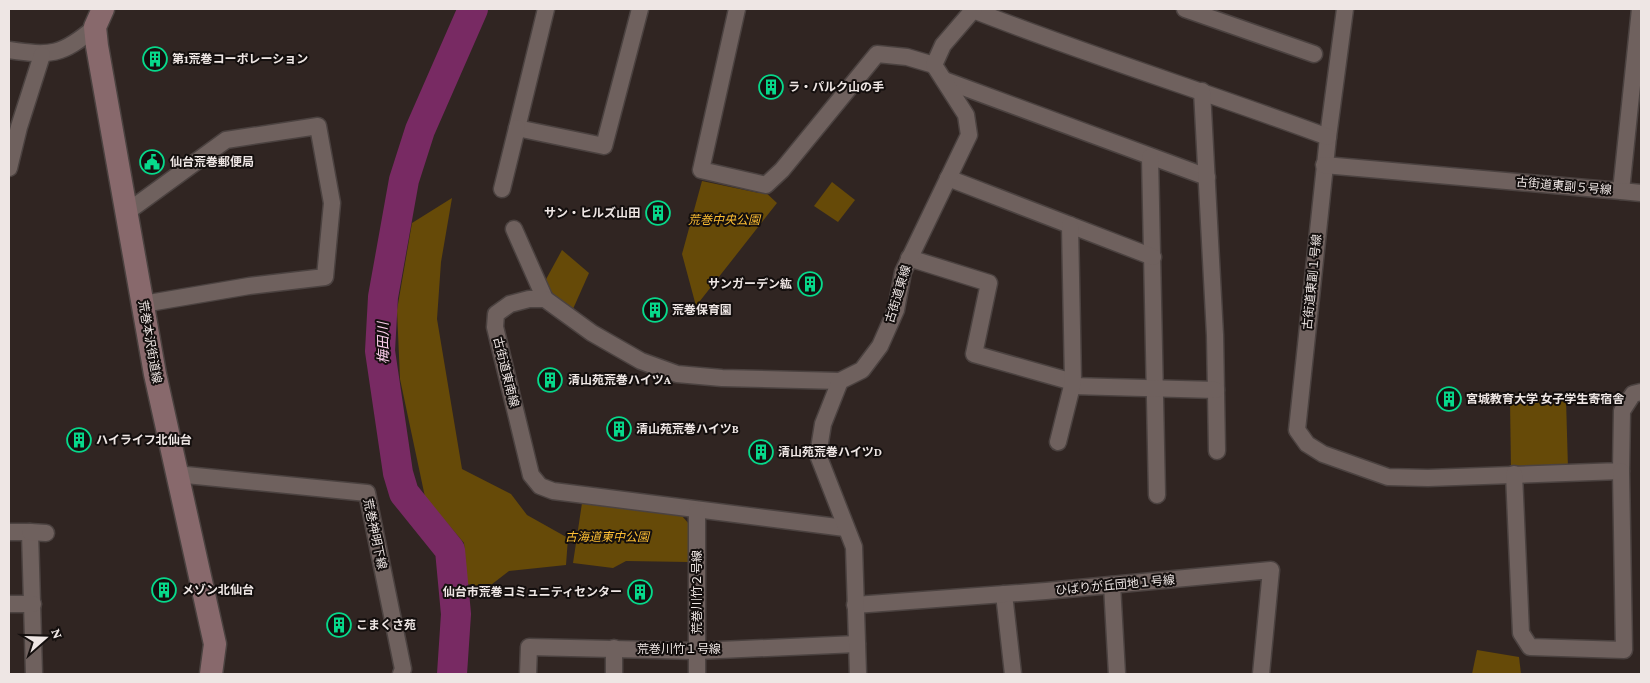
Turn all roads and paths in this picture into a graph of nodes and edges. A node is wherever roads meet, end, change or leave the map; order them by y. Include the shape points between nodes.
1 (546, 9) edge
2 (640, 9) edge
3 (737, 9) edge
4 (974, 9) edge
5 (1185, 9) edge
6 (1345, 9) edge
7 (1640, 9) edge
8 (99, 18) edge
9 (9, 50) edge
10 (42, 54) junction
11 (1314, 54) dead end
12 (934, 65) junction
13 (944, 80) junction
14 (1202, 91) junction
15 (517, 128) junction
16 (1328, 137) junction
17 (1150, 157) junction
18 (1324, 165) junction
19 (9, 168) edge
20 (1207, 177) junction
21 (948, 178) junction
22 (502, 190) dead end
23 (1621, 191) junction
24 (1641, 193) edge
25 (127, 212) junction
26 (1070, 225) junction
27 (514, 229) dead end
28 (1153, 257) junction
29 (909, 258) junction
30 (545, 299) junction
31 (143, 304) junction
32 (840, 381) junction
33 (1073, 384) junction
34 (1155, 389) junction
35 (1216, 390) junction
36 (1641, 392) edge
37 (1058, 442) dead end
38 (1217, 451) dead end
39 (1622, 471) junction
40 (176, 474) junction
41 (1514, 474) junction
42 (1157, 495) dead end
43 (697, 511) junction
44 (845, 528) junction
45 (9, 532) edge
46 (1112, 585) junction
47 (1004, 594) junction
48 (9, 604) edge
49 (33, 604) junction
50 (856, 605) junction
51 (857, 644) junction
52 (614, 648) junction
53 (697, 651) junction
54 (34, 674) edge
55 (211, 674) edge
56 (401, 674) edge
57 (528, 674) edge
58 (614, 674) edge
59 (696, 674) edge
60 (858, 674) edge
61 (1013, 674) edge
62 (1117, 674) edge
63 (1260, 674) edge

1 - 15 street
2 - 15 street via 604,146
3 - 12 street via 701,170 766,185 782,170 877,54 907,56
4 - 12 street via 943,45
4 - 14 street via 1051,40
5 - 11 street
6 - 16 street, 古街道東副１号線
7 - 23 street, 古街道東副５号線
8 - 10 street via 68,47
8 - 25 street, 荒巻本沢街道線
9 - 10 street
10 - 19 street
12 - 13 street, 古街道東線
13 - 17 street
13 - 21 street, 古街道東線 via 966,115 969,135
14 - 16 street
14 - 20 street
15 - 22 street
16 - 18 street, 古街道東副１号線
17 - 20 street
17 - 28 street
18 - 23 street, 古街道東副５号線
18 - 41 street, 古街道東副１号線 via 1296,430 1307,444 1322,454 1388,477
20 - 35 street
21 - 26 street
21 - 29 street, 古街道東線
23 - 24 street
25 - 31 street, 荒巻本沢街道線
25 - 31 street via 226,140 318,126 332,204 325,277
26 - 28 street
26 - 33 street
27 - 30 street
28 - 34 street
29 - 32 street, 古街道東線 via 896,310 880,346 862,370
29 - 33 street via 989,283 974,354
30 - 32 street via 592,333 640,361 677,374
30 - 43 street, 古街道東南線 via 529,298 510,304 496,314 494,327 531,475 540,486 553,491
31 - 40 street, 荒巻本沢街道線
32 - 44 street via 823,424 818,455
33 - 34 street
33 - 37 street
34 - 35 street
34 - 42 street
35 - 38 street
36 - 39 street via 1633,394 1622,410
39 - 41 street
39 - 41 street via 1624,650 1530,647 1521,633
40 - 55 street, 荒巻本沢街道線 via 214,644
40 - 56 street, 荒巻神明下線 via 367,493 403,669
43 - 44 street, 古街道東南線
43 - 53 street, 荒巻川竹２号線
44 - 50 street via 854,548
45 - 49 street via 38,533
46 - 47 street, ひばりが丘団地１号線
46 - 62 street
46 - 63 street, ひばりが丘団地１号線 via 1270,570
47 - 50 street, ひばりが丘団地１号線
47 - 61 street
48 - 49 street
49 - 54 street
50 - 51 street
51 - 53 street, 荒巻川竹１号線
51 - 60 street
52 - 53 street, 荒巻川竹１号線
52 - 57 street, 荒巻川竹１号線 via 529,647
52 - 58 street
53 - 59 street, 荒巻川竹２号線

